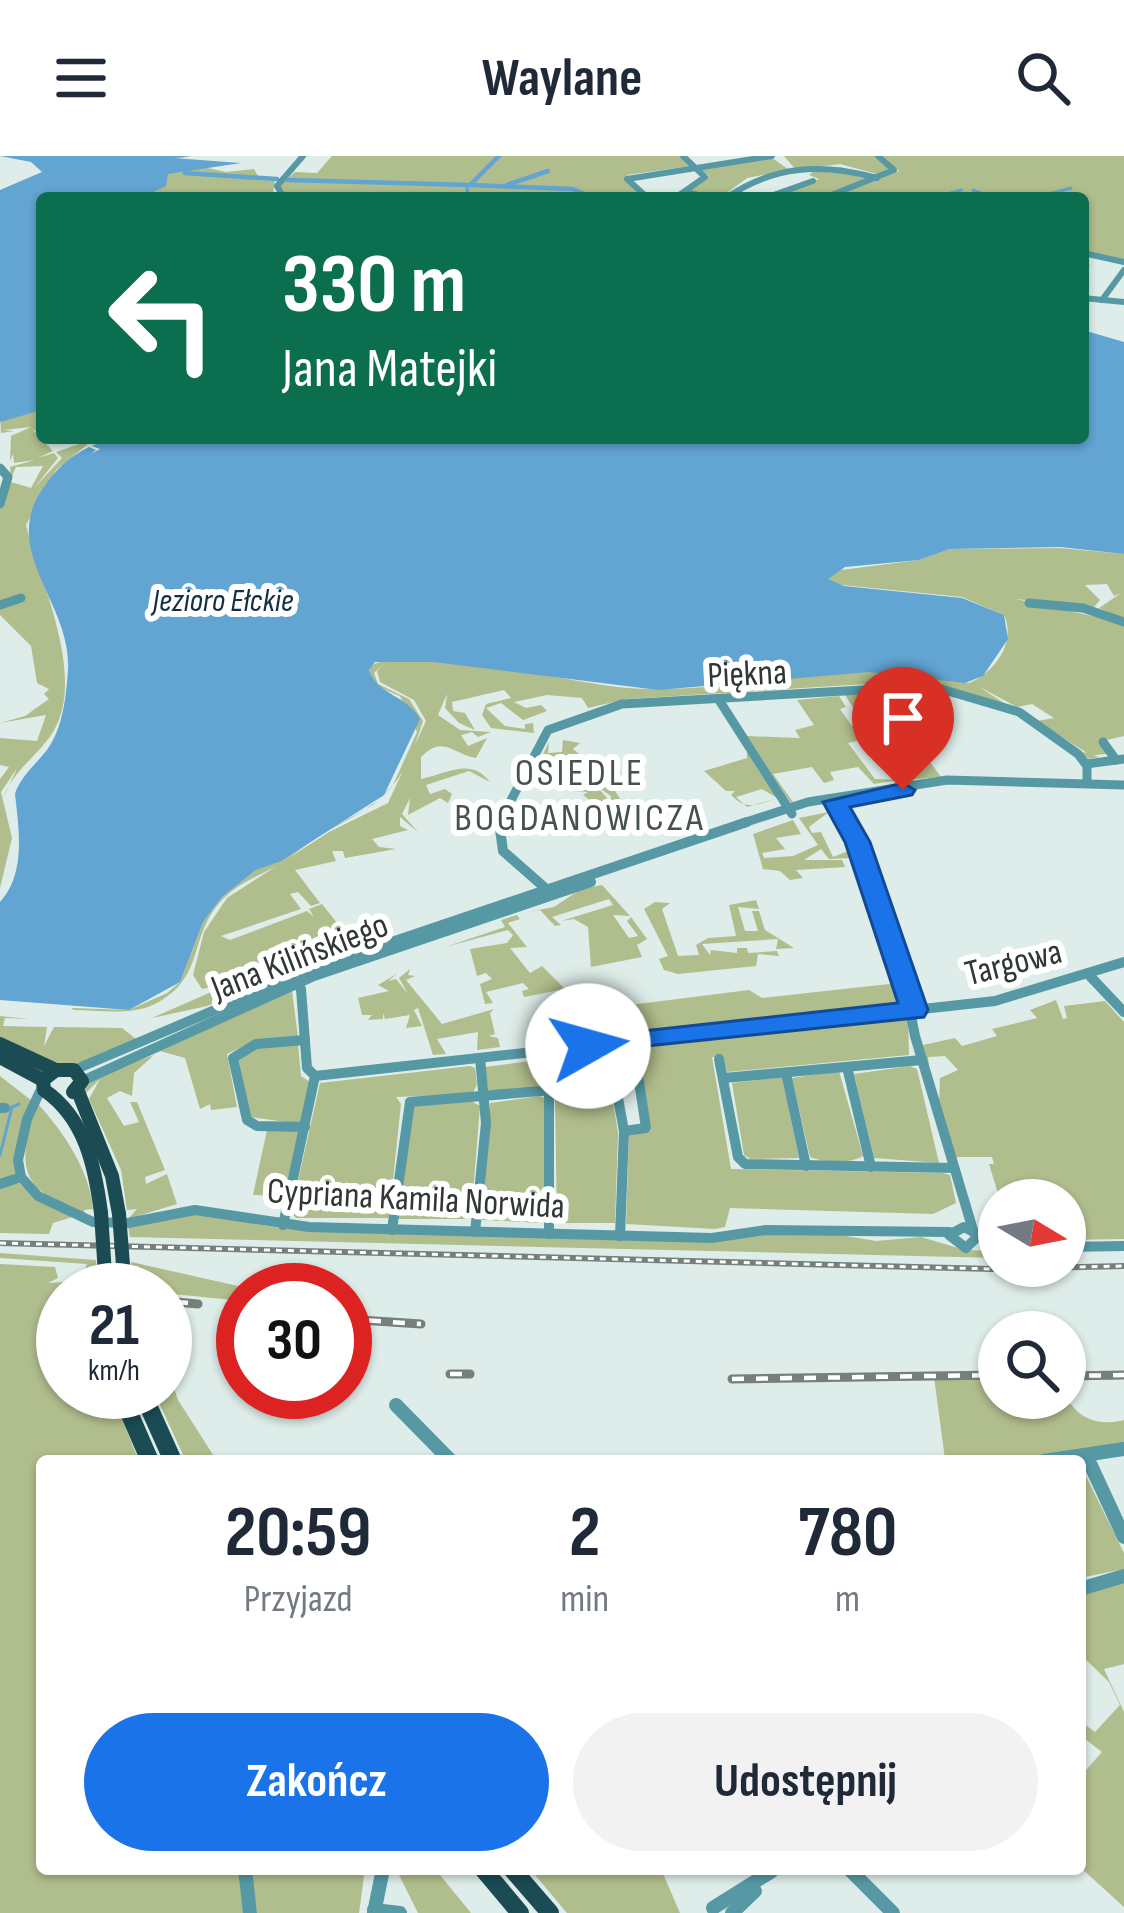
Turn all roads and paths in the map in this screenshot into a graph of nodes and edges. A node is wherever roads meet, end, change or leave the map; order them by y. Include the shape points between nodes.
1 (303, 156) edge
2 (682, 156) edge
3 (775, 156) edge
4 (878, 156) edge
5 (695, 166) junction
6 (796, 170) junction
7 (877, 178) junction
8 (813, 181) dead end
9 (280, 192) edge
10 (643, 192) edge
11 (685, 192) edge
12 (734, 192) edge
13 (782, 192) edge
14 (840, 192) edge
15 (1089, 255) edge
16 (1124, 266) edge
17 (1089, 299) edge
18 (1102, 300) junction
19 (1124, 302) edge
20 (2, 468) edge
21 (0, 503) edge
22 (21, 598) dead end
23 (1029, 603) dead end
24 (0, 605) edge
25 (1124, 622) edge
26 (719, 700) junction
27 (1103, 742) dead end
28 (1120, 760) edge
29 (1086, 764) junction
30 (1026, 783) junction
31 (1088, 783) junction
32 (1124, 787) edge
33 (835, 802) junction
34 (790, 811) junction
35 (541, 891) junction
36 (1124, 962) edge
37 (1088, 974) junction
38 (294, 980) junction
39 (914, 1010) junction
40 (1124, 1012) edge
41 (304, 1040) junction
42 (632, 1041) junction
43 (0, 1044) edge
44 (608, 1044) junction
45 (0, 1058) edge
46 (480, 1058) junction
47 (719, 1059) dead end
48 (922, 1060) junction
49 (638, 1066) junction
50 (847, 1067) junction
51 (615, 1068) junction
52 (786, 1072) junction
53 (315, 1076) junction
54 (724, 1078) junction
55 (78, 1080) junction
56 (50, 1085) junction
57 (577, 1088) dead end
58 (549, 1091) junction
59 (485, 1096) junction
60 (304, 1127) junction
61 (624, 1131) junction
62 (806, 1166) junction
63 (871, 1167) junction
64 (954, 1168) junction
65 (21, 1177) junction
66 (0, 1184) edge
67 (110, 1214) junction
68 (283, 1225) junction
69 (392, 1230) junction
70 (476, 1232) junction
71 (549, 1234) junction
72 (964, 1235) junction
73 (620, 1236) junction
74 (978, 1240) edge
75 (1124, 1246) edge
76 (1086, 1247) edge
77 (107, 1263) edge
78 (120, 1263) edge
79 (397, 1405) dead end
80 (132, 1419) edge
81 (154, 1419) edge
82 (1124, 1449) edge
83 (147, 1455) edge
84 (170, 1455) edge
85 (445, 1455) edge
86 (1087, 1455) joint
87 (1124, 1537) edge
88 (1124, 1576) edge
89 (1086, 1587) edge
90 (246, 1875) edge
91 (382, 1875) edge
92 (488, 1875) edge
93 (517, 1875) edge
94 (766, 1875) edge
95 (769, 1875) edge
96 (855, 1875) edge
97 (374, 1912) edge
98 (710, 1912) edge
99 (250, 1913) edge
100 (400, 1913) edge
101 (520, 1913) edge
102 (550, 1913) edge
103 (732, 1913) edge
104 (893, 1913) edge

1 - 9 street via 277,186
2 - 5 street
3 - 5 street
3 - 6 street
4 - 7 street via 895,170
5 - 10 street via 630,177
5 - 11 street via 706,177
6 - 7 street via 832,165
6 - 12 street via 754,177
7 - 14 street
8 - 13 street
15 - 16 street
16 - 18 street
17 - 18 street
18 - 19 street
20 - 21 street via 8,481
22 - 24 street
23 - 25 street
26 - 29 street, Piękna via 944,688 1012,708
26 - 34 street
26 - 35 street, Piękna via 618,704 548,730 496,829 500,847
27 - 28 street
28 - 29 street
29 - 31 street
30 - 31 street, Jana Kilińskiego
30 - 32 street, Jana Kilińskiego
30 - 33 street, Jana Kilińskiego
30 - 34 street, Jana Kilińskiego via 904,784
31 - 32 street, Jana Kilińskiego
33 - 34 street, Jana Kilińskiego
33 - 39 street via 858,842
34 - 35 street, Jana Kilińskiego
35 - 38 street, Jana Kilińskiego
36 - 37 street, Targowa
37 - 39 street, Targowa via 1004,1000
37 - 40 street
38 - 41 street
38 - 55 street, Jana Kilińskiego
39 - 42 street, Targowa
39 - 48 street
41 - 53 street
41 - 60 street via 256,1044 233,1058 249,1122
42 - 44 street, Targowa
42 - 49 street
43 - 56 main road
44 - 46 street, Targowa
44 - 51 street
45 - 56 main road
46 - 53 street, Targowa
46 - 59 street
47 - 54 street
48 - 50 street
48 - 64 street
49 - 51 street
49 - 61 street via 646,1128
50 - 52 street
50 - 63 street
51 - 61 street
52 - 54 street
52 - 62 street
53 - 60 street
54 - 62 street via 745,1165
55 - 56 main road
55 - 56 main road
55 - 67 main road via 112,1176
56 - 65 street via 30,1108
56 - 67 main road via 92,1161
57 - 58 street
58 - 59 street
58 - 71 street
59 - 69 street via 406,1105
59 - 70 street
60 - 68 street
61 - 73 street
62 - 63 street
63 - 64 street
64 - 72 street
65 - 66 street
65 - 68 street, Cypriana Kamila Norwida via 42,1199 93,1222 189,1210
67 - 77 main road, bridge
67 - 78 main road, bridge
68 - 69 street, Cypriana Kamila Norwida
69 - 70 street, Cypriana Kamila Norwida
70 - 71 street, Cypriana Kamila Norwida
71 - 73 street, Cypriana Kamila Norwida
72 - 73 street, Cypriana Kamila Norwida
72 - 74 street, Cypriana Kamila Norwida
75 - 76 street
79 - 85 street
80 - 83 main road
81 - 84 main road
82 - 86 street
86 - 87 street
88 - 89 street
90 - 99 street
91 - 97 street
92 - 101 main road
93 - 102 main road
94 - 98 street
95 - 103 street
96 - 104 street
97 - 100 street

